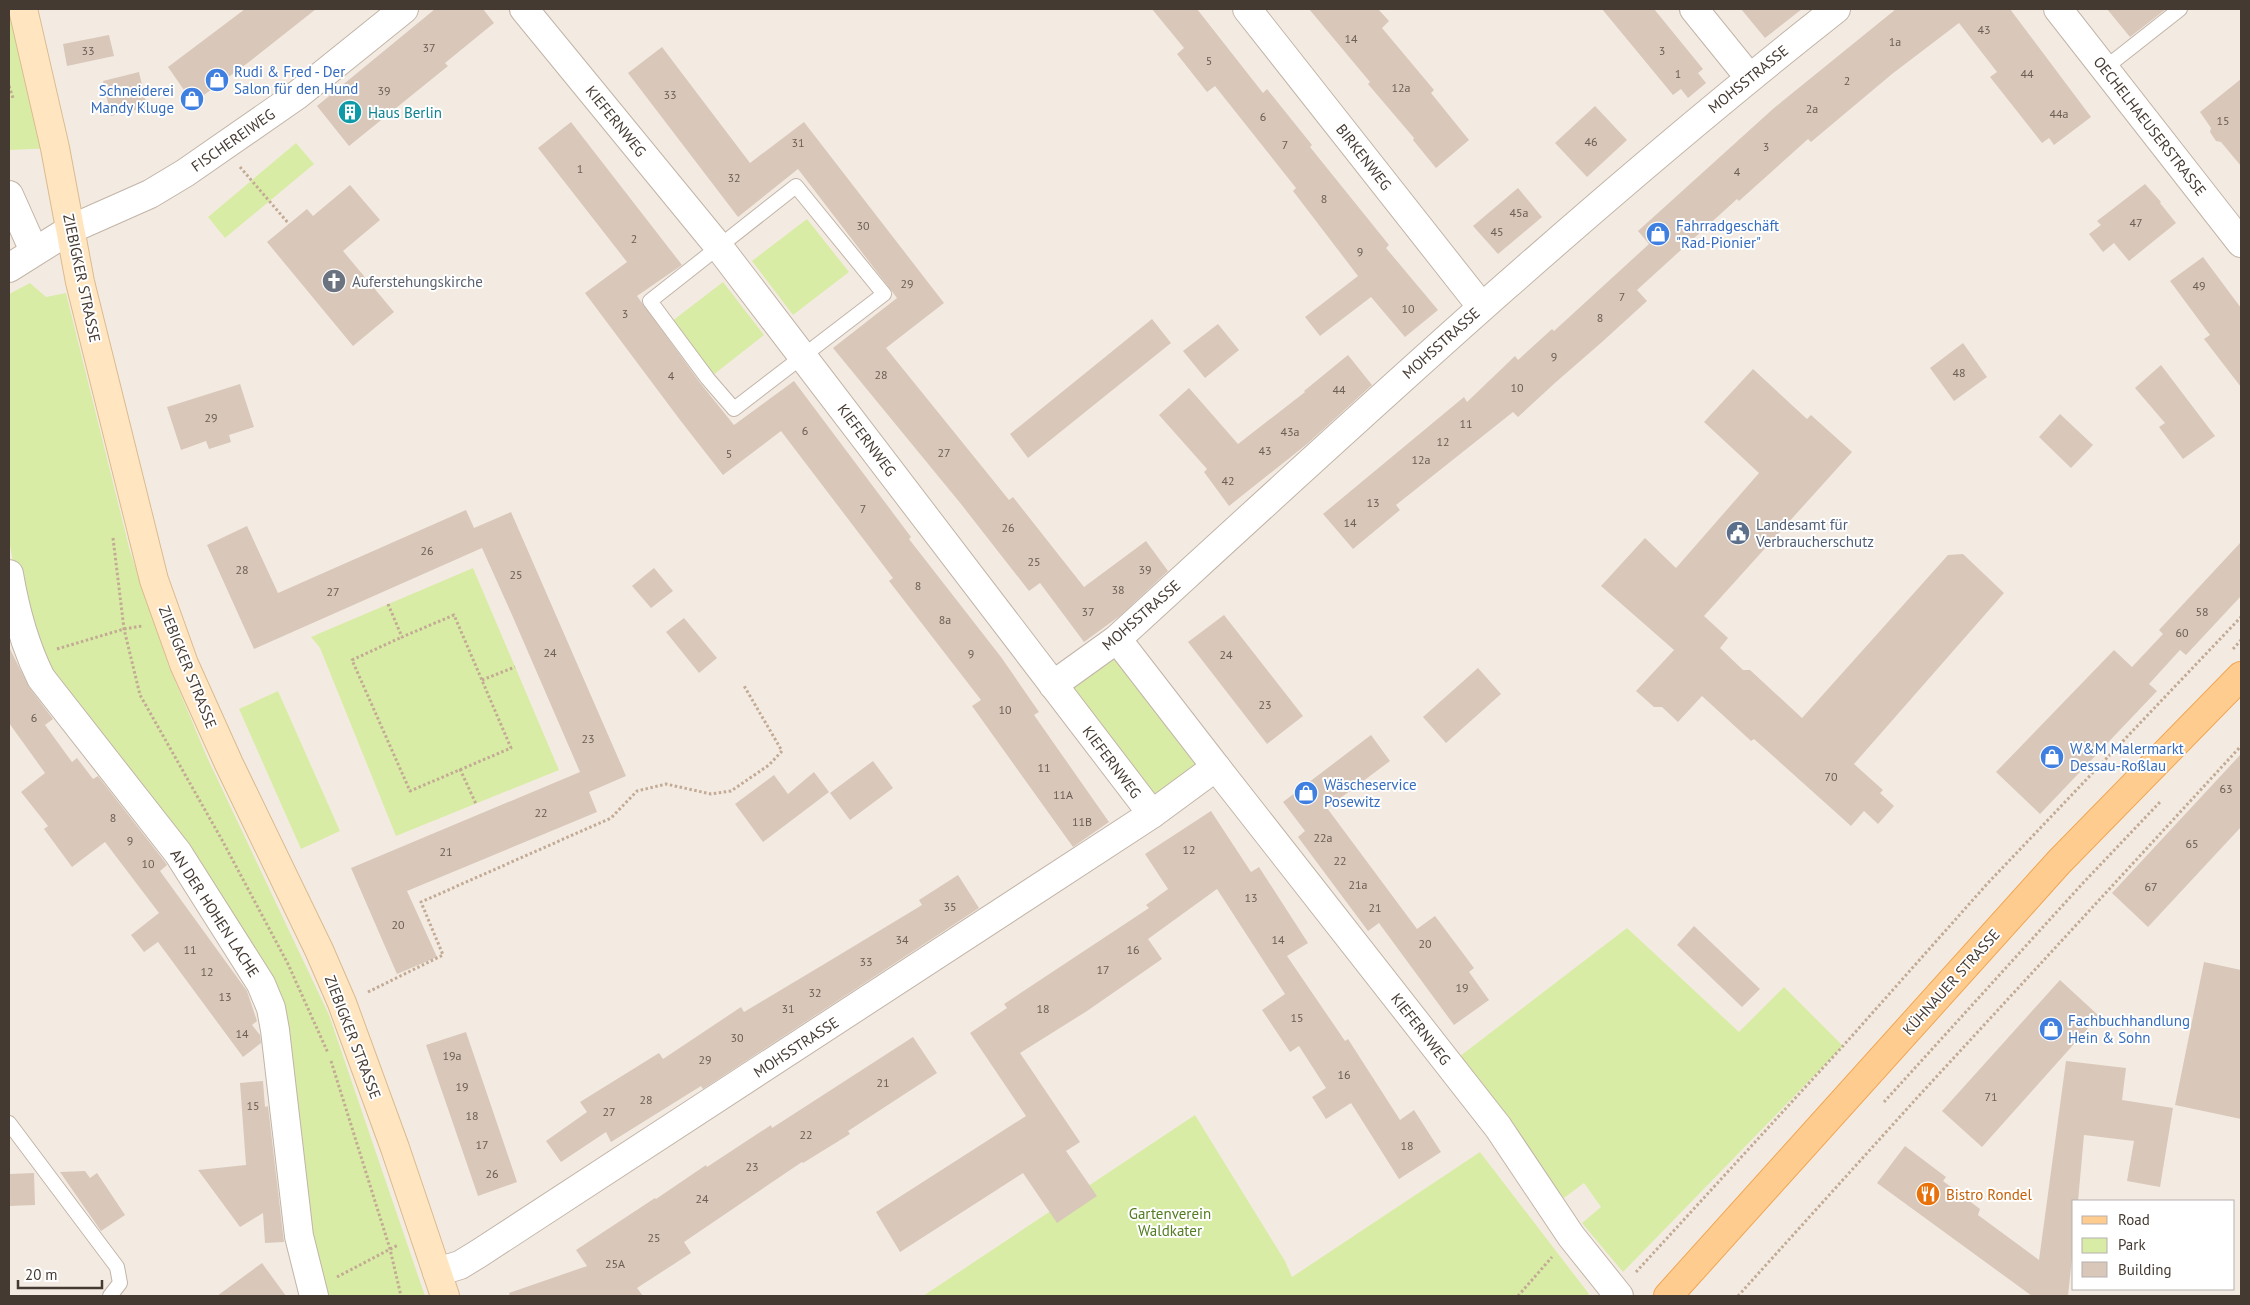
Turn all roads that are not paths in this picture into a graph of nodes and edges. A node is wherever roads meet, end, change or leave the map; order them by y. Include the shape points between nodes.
1 (22, 9) edge
2 (404, 9) edge
3 (524, 9) edge
4 (1247, 9) edge
5 (1694, 9) edge
6 (1836, 9) edge
7 (2058, 9) edge
8 (2180, 9) edge
9 (2105, 68) junction
10 (1749, 77) junction
11 (9, 195) edge
12 (71, 229) junction
13 (2241, 243) edge
14 (719, 247) junction
15 (34, 251) junction
16 (9, 268) edge
17 (1481, 306) junction
18 (804, 357) junction
19 (9, 574) edge
20 (1117, 638) junction
21 (2241, 676) edge
22 (1053, 685) junction
23 (1216, 768) junction
24 (1152, 814) junction
25 (9, 1123) edge
26 (441, 1284) edge
27 (313, 1292) edge
28 (1617, 1295) edge
29 (110, 1296) edge
30 (1668, 1296) edge

1 - 12 main road, ZIEBIGKER STRASSE
2 - 12 street, FISCHEREIWEG via 296,96 185,173 150,194
3 - 14 street, KIEFERNWEG
4 - 17 street, BIRKENWEG
5 - 10 street
6 - 10 street, MOHSSTRASSE
7 - 9 street, OECHELHAEUSERSTRASSE
8 - 9 lane
9 - 13 street, OECHELHAEUSERSTRASSE
10 - 17 street, MOHSSTRASSE
11 - 15 street
12 - 15 street, FISCHEREIWEG
12 - 26 main road, ZIEBIGKER STRASSE via 82,292 154,580 168,622 229,764 342,1003
14 - 18 street, KIEFERNWEG
14 - 18 lane via 650,301 708,379 734,409
14 - 18 lane via 796,186 884,294
15 - 16 street, FISCHEREIWEG
17 - 20 street, MOHSSTRASSE
18 - 22 street, KIEFERNWEG
19 - 27 street, AN DER HOHEN LACHE via 32,659 42,678 178,853 261,984 271,1008 275,1030 299,1236
20 - 22 street, MOHSSTRASSE
20 - 23 street, KIEFERNWEG
21 - 30 main road, KÜHNAUER STRASSE via 2053,869
22 - 24 street, KIEFERNWEG
23 - 24 street
23 - 28 street, KIEFERNWEG via 1498,1127 1571,1236
24 - 26 street, MOHSSTRASSE via 460,1264
25 - 29 lane via 117,1267 120,1282

